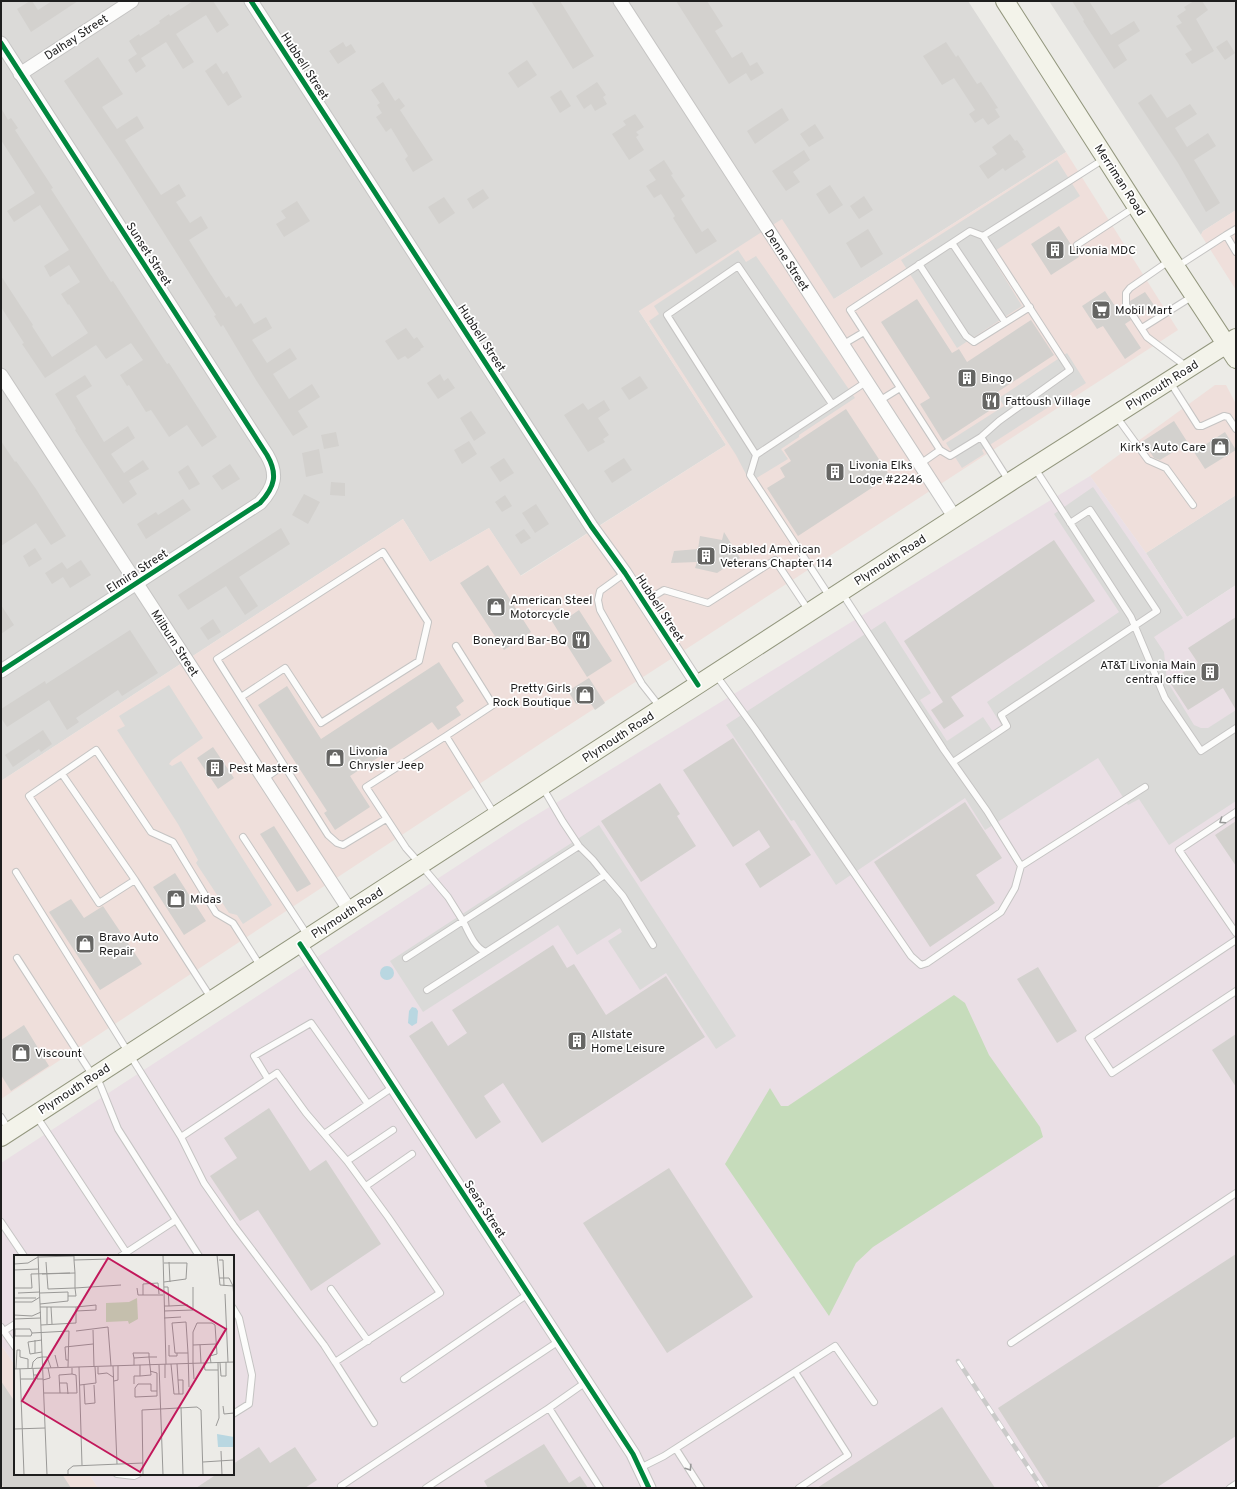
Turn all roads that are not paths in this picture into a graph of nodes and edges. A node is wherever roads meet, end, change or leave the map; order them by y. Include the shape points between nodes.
1 (132, 1) edge
2 (251, 1) edge
3 (620, 1) edge
4 (1005, 1) edge
5 (1, 43) edge
6 (20, 74) junction
7 (1105, 158) junction
8 (1136, 206) junction
9 (1236, 229) edge
10 (983, 236) junction
11 (1226, 236) junction
12 (952, 243) junction
13 (1077, 245) dead end
14 (1236, 252) edge
15 (920, 264) junction
16 (1173, 264) junction
17 (1194, 295) junction
18 (1030, 307) junction
19 (1004, 322) junction
20 (1142, 328) junction
21 (864, 332) junction
22 (842, 345) junction
23 (1233, 347) edge
24 (1189, 368) junction
25 (1, 376) edge
26 (1169, 381) junction
27 (866, 382) junction
28 (900, 388) junction
29 (879, 401) junction
30 (832, 404) junction
31 (1116, 414) junction
32 (1236, 429) edge
33 (981, 437) junction
34 (940, 450) junction
35 (756, 455) junction
36 (920, 464) junction
37 (1034, 467) junction
38 (273, 479) joint
39 (1010, 482) junction
40 (1193, 505) dead end
41 (955, 518) junction
42 (1070, 523) junction
43 (625, 574) junction
44 (136, 584) junction
45 (836, 595) junction
46 (644, 602) junction
47 (810, 612) junction
48 (1135, 626) junction
49 (456, 646) dead end
50 (1, 671) edge
51 (715, 674) junction
52 (698, 685) junction
53 (241, 697) junction
54 (661, 709) junction
55 (1236, 728) edge
56 (446, 736) junction
57 (952, 762) junction
58 (284, 765) junction
59 (62, 774) junction
60 (264, 779) junction
61 (542, 786) junction
62 (1145, 787) dead end
63 (1236, 812) edge
64 (496, 816) junction
65 (386, 819) junction
66 (243, 837) dead end
67 (579, 846) junction
68 (421, 865) junction
69 (1021, 866) junction
70 (16, 872) dead end
71 (605, 875) junction
72 (135, 880) junction
73 (350, 911) junction
74 (463, 921) junction
75 (1236, 933) edge
76 (1236, 940) edge
77 (304, 941) junction
78 (653, 945) dead end
79 (486, 952) junction
80 (17, 958) dead end
81 (406, 958) dead end
82 (262, 968) junction
83 (426, 990) dead end
84 (1236, 991) edge
85 (212, 1000) junction
86 (130, 1054) junction
87 (95, 1076) junction
88 (268, 1079) junction
89 (393, 1087) junction
90 (368, 1104) junction
91 (36, 1114) junction
92 (4, 1128) edge
93 (393, 1130) dead end
94 (324, 1134) junction
95 (181, 1137) junction
96 (412, 1154) dead end
97 (347, 1161) junction
98 (366, 1186) junction
99 (1236, 1192) edge
100 (176, 1220) junction
101 (1, 1222) edge
102 (123, 1254) edge
103 (23, 1255) edge
104 (198, 1255) edge
105 (331, 1288) dead end
106 (528, 1294) junction
107 (234, 1310) edge
108 (14, 1324) edge
109 (2, 1329) edge
110 (368, 1341) junction
111 (559, 1341) junction
112 (1011, 1343) dead end
113 (14, 1346) edge
114 (335, 1362) junction
115 (795, 1372) junction
116 (404, 1379) dead end
117 (586, 1382) junction
118 (874, 1402) dead end
119 (549, 1408) junction
120 (234, 1413) edge
121 (374, 1423) dead end
122 (676, 1449) junction
123 (640, 1468) junction
124 (126, 1475) edge
125 (136, 1475) edge
126 (1236, 1484) edge
127 (342, 1488) edge
128 (426, 1488) edge
129 (600, 1488) edge
130 (649, 1488) edge
131 (702, 1488) edge
132 (799, 1488) edge
133 (1230, 1488) edge

1 - 6 street, Dalhay Street
2 - 43 street, Hubbell Street via 591,526
3 - 22 street, Denne Street
4 - 7 main road, Merriman Road
5 - 6 street, Sunset Street
6 - 38 street, Sunset Street via 267,455 272,464
7 - 8 main road, Merriman Road
7 - 10 lane
8 - 13 lane
8 - 16 main road, Merriman Road
9 - 11 lane
10 - 12 lane via 970,231
10 - 18 lane
11 - 14 lane
11 - 16 lane
12 - 15 lane
12 - 19 lane
15 - 19 lane via 966,336 974,342
15 - 21 lane via 850,310
16 - 17 main road, Merriman Road
16 - 20 lane via 1130,288 1126,294 1126,305
17 - 20 lane
17 - 23 main road, Merriman Road
18 - 19 lane
18 - 33 lane via 1070,370
20 - 24 lane via 1152,342
21 - 22 lane
21 - 28 lane
22 - 27 street, Denne Street
23 - 24 main road, Plymouth Road
24 - 26 main road, Plymouth Road
25 - 44 street, Milburn Street
26 - 31 main road, Plymouth Road
26 - 32 lane via 1198,426 1224,416 1228,417
27 - 29 street, Denne Street
27 - 30 lane
28 - 29 lane
28 - 34 lane
29 - 36 street, Denne Street
30 - 35 lane
30 - 35 lane via 738,266 667,316
31 - 37 main road, Plymouth Road
31 - 40 lane via 1148,460 1166,468
33 - 34 lane via 950,456
33 - 39 lane
34 - 36 lane
35 - 45 lane via 750,475
36 - 41 street, Denne Street
37 - 39 main road, Plymouth Road
37 - 42 lane
38 - 44 street, Elmira Street via 269,493 260,503
39 - 41 main road, Plymouth Road
41 - 45 main road, Plymouth Road
42 - 48 lane
42 - 48 lane via 1090,510 1157,611
43 - 46 street, Hubbell Street
43 - 54 lane via 600,590 600,610 642,684
44 - 50 street, Elmira Street
44 - 60 street, Milburn Street
45 - 47 main road, Plymouth Road
45 - 57 lane
46 - 47 lane via 664,590 708,603 775,560
46 - 52 street, Hubbell Street
47 - 51 main road, Plymouth Road
48 - 55 lane via 1165,698 1201,751
48 - 57 lane via 1001,715 1008,726
49 - 56 lane via 493,705
51 - 52 main road, Plymouth Road
51 - 69 lane via 911,956 921,965 1001,912 1015,888
52 - 54 main road, Plymouth Road
53 - 53 lane via 217,659 383,552 428,622 419,660 322,723 285,668
53 - 58 lane
54 - 61 main road, Plymouth Road
56 - 64 lane
56 - 65 lane via 366,787
57 - 69 lane via 987,811
58 - 60 lane
58 - 65 lane via 328,835 337,843 343,846
59 - 72 lane
59 - 72 lane via 29,796 99,903
59 - 82 lane via 96,750 151,832 173,842 216,913 233,922
60 - 73 street, Milburn Street
61 - 64 main road, Plymouth Road
61 - 67 lane
62 - 69 lane
63 -> 75 lane via 1179,850
64 - 68 main road, Plymouth Road
65 - 68 lane
66 - 77 lane
67 - 71 lane
67 - 74 lane
68 - 73 main road, Plymouth Road
68 - 74 lane via 448,897
70 - 86 lane
71 - 78 lane via 622,896
71 - 79 lane
72 - 85 lane
73 - 77 main road, Plymouth Road
74 - 79 lane via 477,945
74 - 81 lane
76 - 84 lane via 1089,1038 1112,1073
77 - 82 main road, Plymouth Road
77 - 89 street, Sears Street
79 - 83 lane
80 - 87 lane
82 - 85 main road, Plymouth Road
85 - 86 main road, Plymouth Road
86 - 87 main road, Plymouth Road
86 - 95 lane
87 - 91 main road, Plymouth Road
87 - 100 lane via 118,1129
88 - 90 lane via 254,1056 311,1023
88 - 94 lane via 277,1073
88 - 95 lane
89 - 90 lane
89 - 106 street, Sears Street
90 - 94 lane
91 - 92 main road, Plymouth Road
91 - 102 lane
93 - 97 lane
94 - 97 lane
95 - 114 lane via 204,1183
96 - 98 lane
97 - 98 lane
98 - 110 lane via 440,1293
99 - 112 lane
100 - 102 lane
100 - 104 lane
101 - 103 lane
105 - 110 lane
106 - 111 street, Sears Street
106 - 116 lane
107 - 120 lane via 239,1318 252,1375 249,1404
108 - 109 lane
109 - 113 lane
110 - 114 lane
111 - 117 street, Sears Street
111 - 127 lane via 341,1486
114 - 121 lane
115 - 118 lane via 835,1346
115 - 122 lane
115 - 132 lane via 848,1455
117 - 119 lane
117 - 123 street, Sears Street
119 - 128 lane
119 - 129 lane
122 - 123 lane
122 -> 131 lane
123 - 130 street, Sears Street
124 - 125 lane
126 - 133 lane

